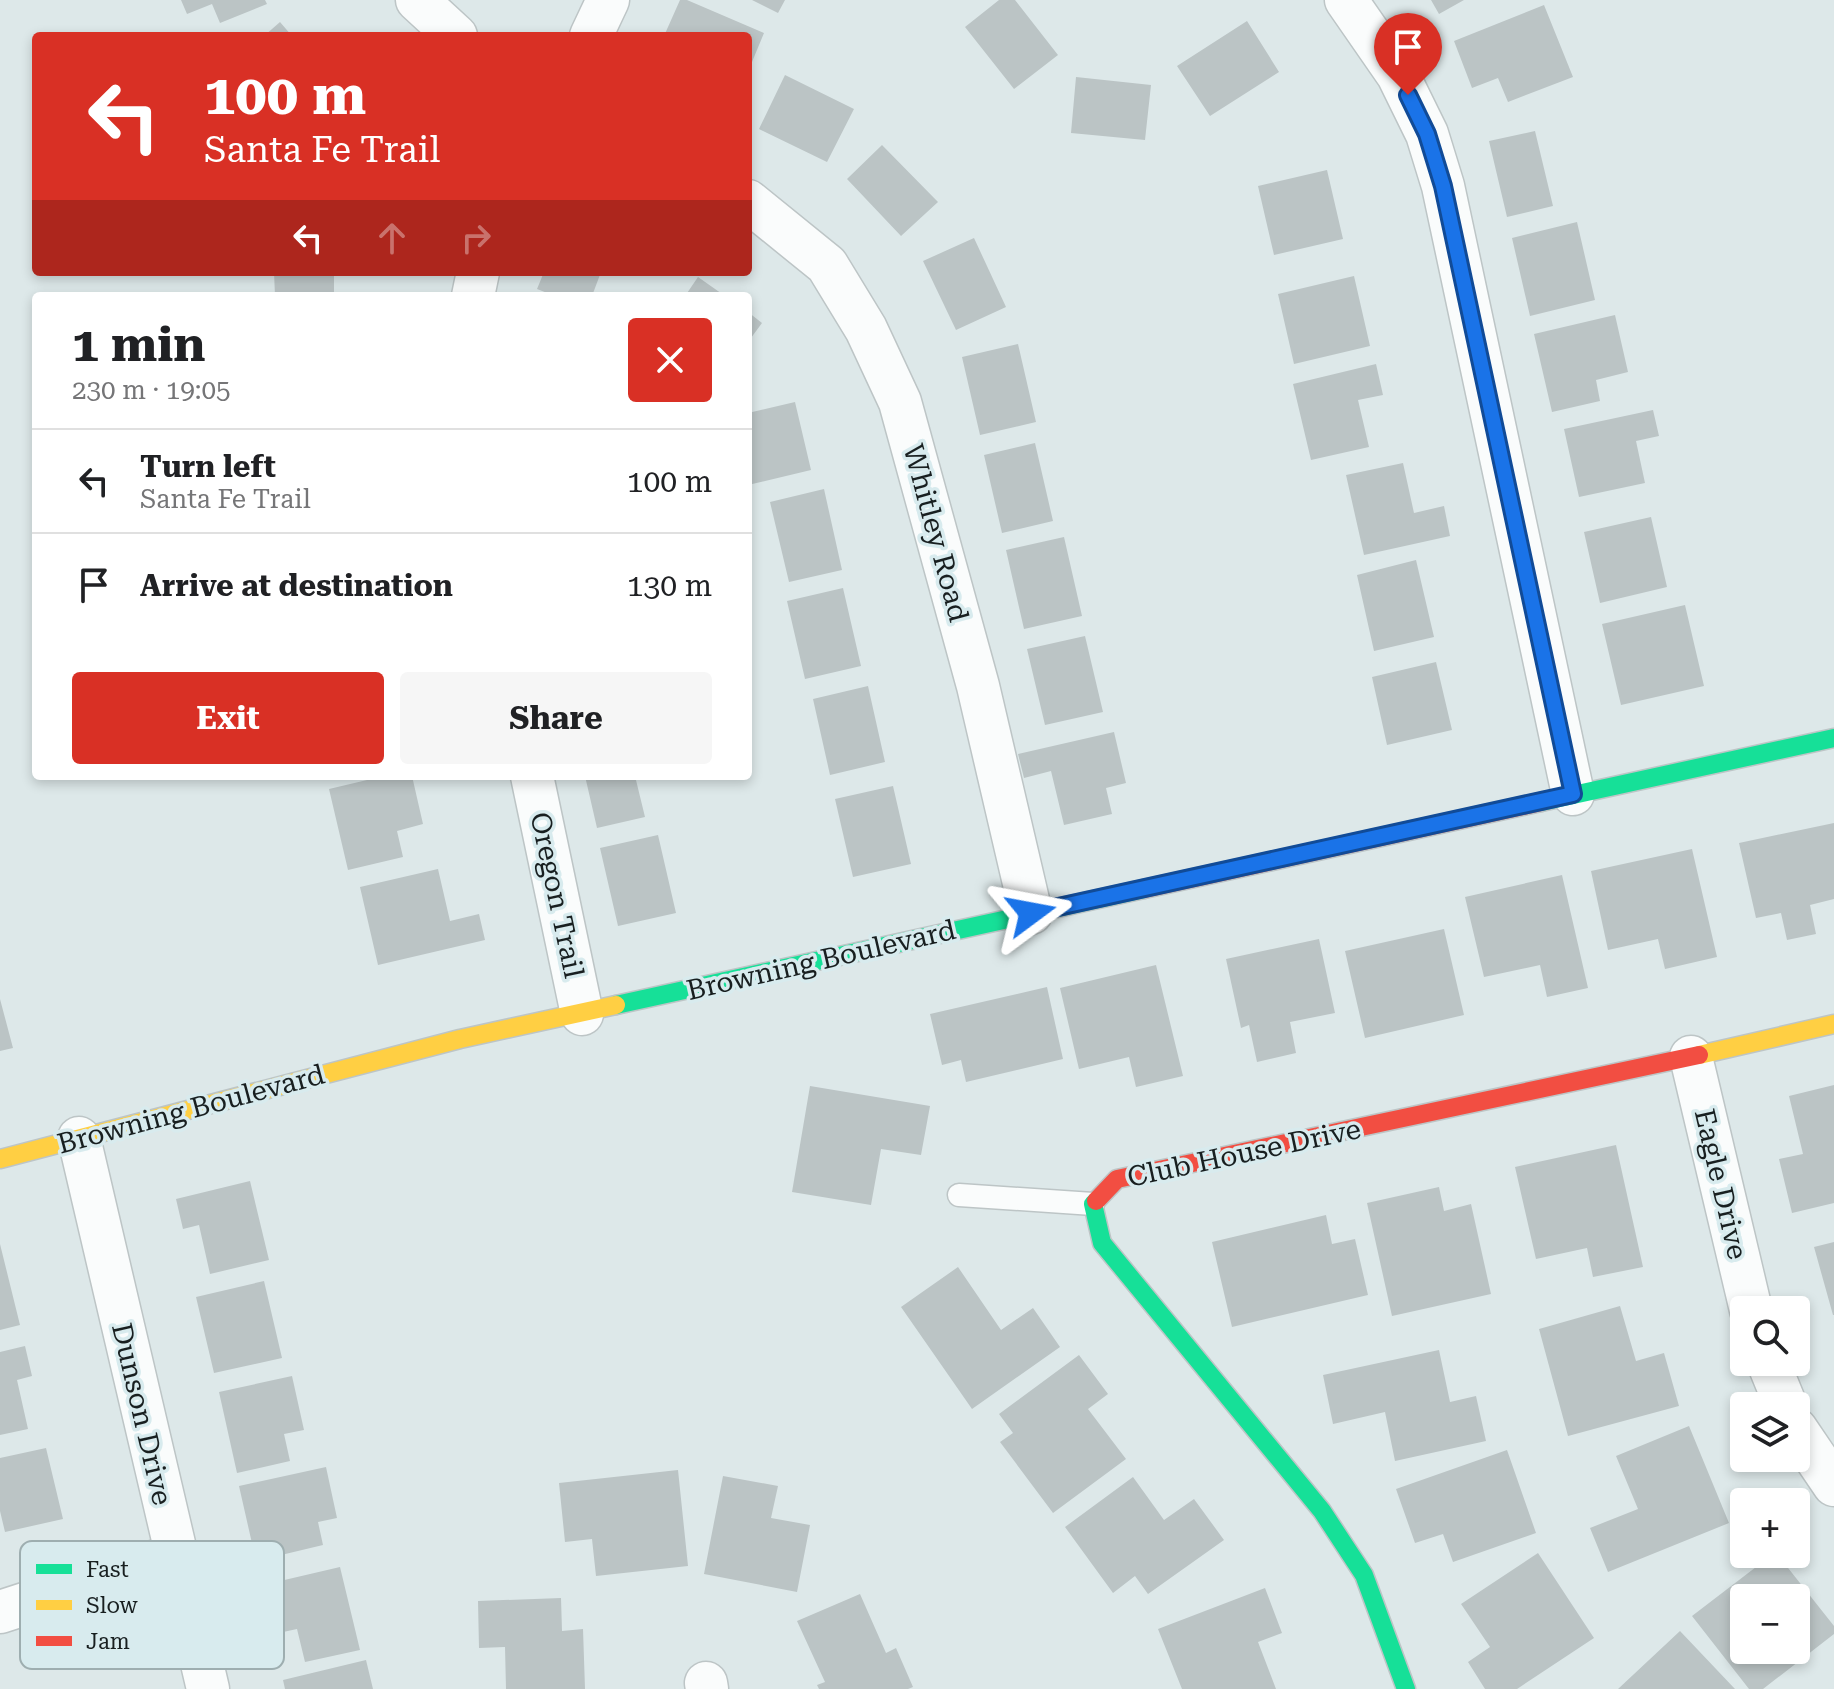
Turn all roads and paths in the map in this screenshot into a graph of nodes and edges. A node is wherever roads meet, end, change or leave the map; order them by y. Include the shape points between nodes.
1 (417, 0) edge
2 (608, 0) edge
3 (1346, 0) edge
4 (452, 32) edge
5 (593, 32) edge
6 (752, 204) edge
7 (1834, 738) edge
8 (533, 780) edge
9 (1573, 794) junction
10 (1031, 913) junction
11 (582, 1014) junction
12 (1834, 1024) edge
13 (1691, 1057) junction
14 (79, 1138) junction
15 (0, 1159) edge
16 (959, 1195) dead end
17 (1093, 1204) junction
18 (1748, 1296) edge
19 (1810, 1452) edge
20 (1834, 1485) edge
21 (172, 1541) edge
22 (20, 1605) edge
23 (0, 1612) edge
24 (203, 1669) edge
25 (208, 1689) edge
26 (1406, 1689) edge

1 - 4 street
2 - 5 street
3 - 9 street via 1398,75 1427,134 1443,186
6 - 10 street, Whitley Road via 827,265 866,329 900,402 978,686
7 - 9 street, Browning Boulevard
8 - 11 street, Oregon Trail
9 - 10 street, Browning Boulevard
10 - 11 street, Browning Boulevard
11 - 14 street, Browning Boulevard via 460,1039
12 - 13 street, Club House Drive
13 - 17 street, Club House Drive via 1117,1179
13 - 18 street, Eagle Drive
14 - 15 street, Browning Boulevard
14 - 21 street, Dunson Drive
16 - 17 lane
17 - 26 street, Club House Drive via 1102,1243 1322,1511 1364,1575
19 - 20 street
22 - 23 street
24 - 25 street, Dunson Drive

